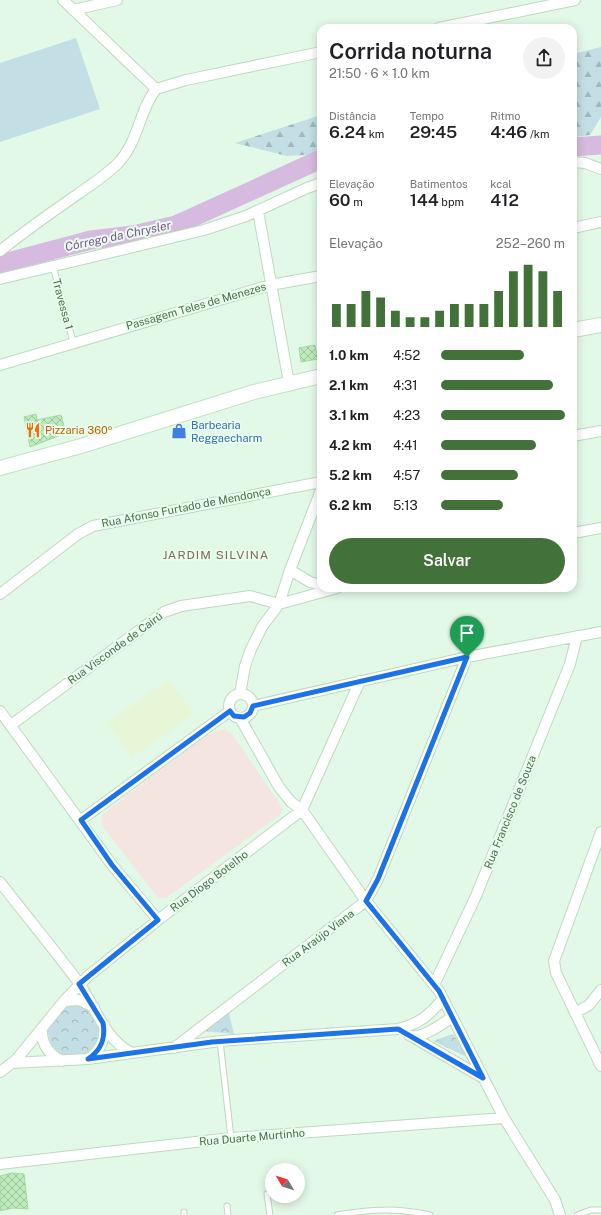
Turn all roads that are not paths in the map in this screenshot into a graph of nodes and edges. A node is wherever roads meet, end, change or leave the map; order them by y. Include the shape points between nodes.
1 (63, 0) edge
2 (117, 0) edge
3 (575, 0) edge
4 (73, 10) junction
5 (458, 24) edge
6 (317, 53) edge
7 (156, 89) junction
8 (577, 162) edge
9 (601, 169) edge
10 (317, 185) edge
11 (258, 211) junction
12 (601, 222) edge
13 (577, 227) edge
14 (0, 251) edge
15 (52, 265) junction
16 (317, 277) edge
17 (0, 279) edge
18 (270, 285) junction
19 (601, 325) edge
20 (577, 329) edge
21 (73, 342) junction
22 (0, 365) edge
23 (317, 377) edge
24 (289, 383) junction
25 (601, 431) edge
26 (577, 435) edge
27 (0, 468) edge
28 (317, 483) edge
29 (317, 500) edge
30 (601, 528) edge
31 (577, 532) edge
32 (290, 570) junction
33 (317, 584) edge
34 (321, 592) edge
35 (0, 594) edge
36 (279, 604) junction
37 (601, 632) edge
38 (578, 636) junction
39 (467, 657) junction
40 (360, 681) junction
41 (240, 694) junction
42 (253, 706) junction
43 (0, 711) edge
44 (230, 711) junction
45 (240, 718) junction
46 (11, 726) junction
47 (299, 807) junction
48 (81, 820) junction
49 (601, 832) edge
50 (0, 882) edge
51 (366, 901) junction
52 (158, 920) junction
53 (79, 984) junction
54 (434, 984) junction
55 (601, 990) edge
56 (443, 999) junction
57 (64, 1001) junction
58 (94, 1008) junction
59 (575, 1013) junction
60 (452, 1017) junction
61 (103, 1023) junction
62 (42, 1028) junction
63 (398, 1029) junction
64 (412, 1036) junction
65 (220, 1041) junction
66 (174, 1048) junction
67 (132, 1053) junction
68 (88, 1059) junction
69 (62, 1061) junction
70 (12, 1063) junction
71 (601, 1066) edge
72 (0, 1072) edge
73 (483, 1078) junction
74 (504, 1118) junction
75 (232, 1138) junction
76 (0, 1164) edge
77 (268, 1203) edge
78 (227, 1206) dead end
79 (401, 1209) junction
80 (601, 1210) edge
81 (347, 1214) edge
82 (228, 1215) edge
83 (270, 1215) edge
84 (337, 1215) edge
85 (404, 1215) edge
86 (430, 1215) edge
87 (560, 1215) edge
88 (577, 1215) edge

1 - 4 street
2 - 4 street
3 - 5 street
4 - 7 street
6 - 7 street via 186,80
7 - 14 street via 147,103 130,147 119,162
8 - 9 street
10 - 11 street
11 - 15 street via 176,238
11 - 18 street
12 - 13 street
15 - 17 street
15 - 21 lane, Travessa 1
16 - 18 street, Passagem Teles de Menezes
18 - 21 street, Passagem Teles de Menezes
18 - 24 street
19 - 20 main road
21 - 22 street, Passagem Teles de Menezes
23 - 24 main road
24 - 27 main road
25 - 26 street
28 - 35 street, Rua Afonso Furtado de Mendonça via 93,526 78,534
29 - 32 street
30 - 31 street
32 - 33 street
32 - 36 street
34 - 36 street
36 - 41 street via 262,627 251,649
36 - 46 street, Rua Visconde de Cairú via 250,596 181,606 164,612
37 - 38 street
38 - 39 street
38 - 54 street, Rua Francisco de Souza via 570,664 476,896
39 - 40 street
39 - 51 street, Rua Araújo Viana via 378,879
40 - 42 street
40 - 47 street
41 - 42 street via 250,699
41 - 44 street via 232,698 229,704
42 - 45 street via 248,716
43 - 46 street
44 - 45 street
44 - 48 street
45 - 47 street via 271,774 286,788
46 - 48 street
47 - 51 street
47 - 52 street, Rua Diogo Botelho
48 - 52 street via 112,865
49 - 59 street via 554,961 556,973
50 - 53 street
51 - 54 street
51 - 66 street, Rua Araújo Viana
52 - 53 street, Rua Diogo Botelho
53 - 57 street, Rua Diogo Botelho
53 - 58 street
54 - 56 street
55 - 59 street via 589,1005
56 - 60 street
56 - 63 street via 427,1017
57 - 58 street via 83,1001
57 - 62 street, Rua Diogo Botelho
58 - 61 street
59 - 71 street
60 - 64 street via 436,1028
60 - 73 street
61 - 67 street via 115,1042
61 - 68 street via 102,1044
62 - 69 street via 42,1038 46,1047
62 - 70 street, Rua Diogo Botelho
63 - 64 street
63 - 65 street
64 - 73 street
65 - 66 street
65 - 75 lane
66 - 67 street
67 - 68 street
68 - 69 street
69 - 70 street
70 - 72 street, Rua Diogo Botelho
73 - 74 street
74 - 75 street, Rua Duarte Murtinho
74 - 87 street via 555,1200
75 - 76 street, Rua Duarte Murtinho
77 - 83 lane
78 - 82 lane
79 - 81 lane
79 - 85 lane
79 - 86 lane
80 - 88 lane via 591,1210
81 - 84 lane

